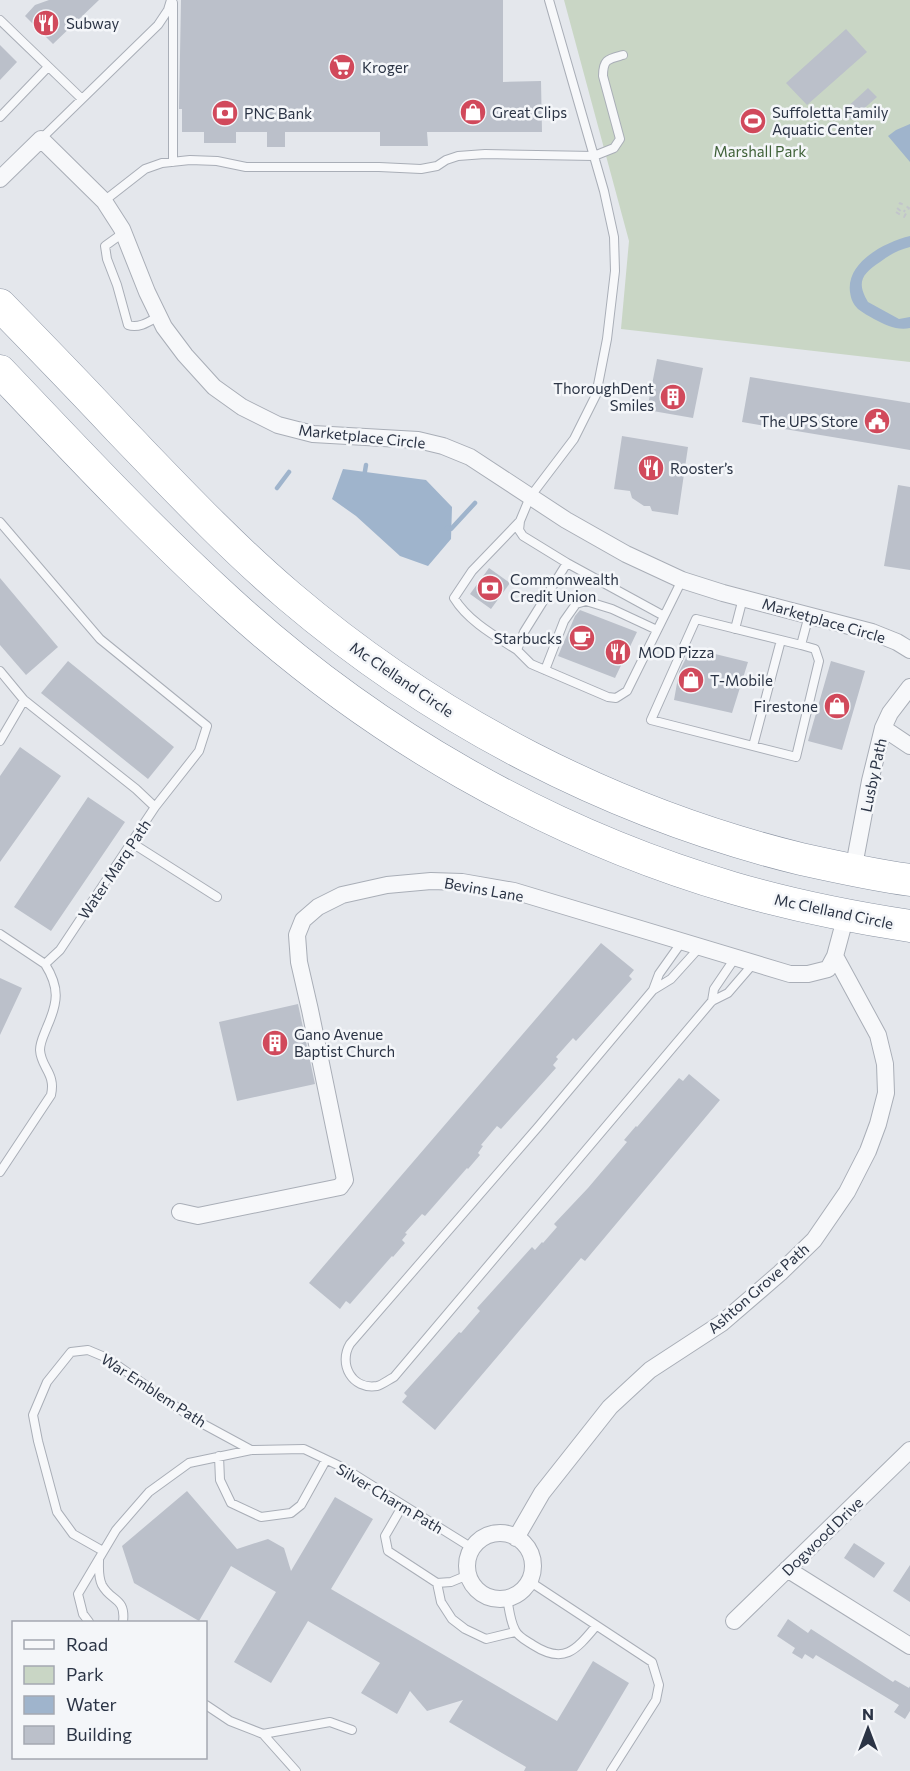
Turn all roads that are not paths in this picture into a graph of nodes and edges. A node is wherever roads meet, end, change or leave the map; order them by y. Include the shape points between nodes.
1 (172, 0) edge
2 (549, 0) edge
3 (0, 20) edge
4 (623, 54) dead end
5 (48, 67) junction
6 (82, 99) junction
7 (0, 117) edge
8 (41, 139) junction
9 (594, 156) junction
10 (173, 162) junction
11 (0, 179) edge
12 (104, 201) junction
13 (123, 232) junction
14 (0, 305) edge
15 (159, 316) junction
16 (0, 371) edge
17 (530, 497) junction
18 (520, 521) junction
19 (0, 522) edge
20 (567, 563) junction
21 (682, 580) junction
22 (742, 598) junction
23 (809, 615) junction
24 (664, 616) junction
25 (735, 629) junction
26 (657, 630) junction
27 (781, 640) junction
28 (801, 645) junction
29 (517, 650) junction
30 (910, 650) edge
31 (545, 670) junction
32 (0, 671) edge
33 (910, 687) edge
34 (24, 700) junction
35 (883, 728) junction
36 (0, 741) edge
37 (753, 746) junction
38 (910, 746) edge
39 (155, 807) junction
40 (132, 843) junction
41 (854, 871) junction
42 (910, 880) edge
43 (217, 897) dead end
44 (846, 915) junction
45 (910, 926) edge
46 (0, 934) edge
47 (681, 943) junction
48 (699, 948) junction
49 (835, 956) junction
50 (735, 958) junction
51 (45, 964) junction
52 (753, 964) junction
53 (653, 990) junction
54 (712, 1001) junction
55 (0, 1172) edge
56 (180, 1212) dead end
57 (252, 1450) junction
58 (910, 1450) edge
59 (219, 1456) junction
60 (326, 1460) junction
61 (403, 1505) junction
62 (516, 1538) junction
63 (472, 1548) junction
64 (101, 1554) junction
65 (787, 1569) junction
66 (468, 1575) junction
67 (528, 1581) junction
68 (437, 1583) junction
69 (507, 1598) junction
70 (88, 1621) edge
71 (123, 1621) edge
72 (734, 1621) dead end
73 (596, 1626) junction
74 (515, 1632) junction
75 (910, 1647) edge
76 (207, 1706) edge
77 (352, 1730) dead end
78 (263, 1734) junction
79 (296, 1771) edge
80 (611, 1771) edge

1 - 6 lane via 158,25
1 - 10 lane
2 - 9 lane
3 - 5 lane
4 - 9 lane via 608,59 603,66 620,139 614,148
5 - 6 lane
5 - 7 lane
6 - 8 lane
8 - 11 street
8 - 12 street, Marketplace Circle
9 - 10 lane via 458,156 421,169
9 - 17 lane via 614,237 615,271 604,362 596,395 574,439
10 - 12 lane via 145,169
12 - 13 street, Marketplace Circle
13 - 15 street, Marketplace Circle
13 - 15 lane via 105,246 128,325 133,327
14 - 41 highway, Mc Clelland Circle via 211,525 289,596 393,676 532,758 629,803 767,850
15 - 17 street, Marketplace Circle via 185,355 214,387 251,412 278,425 313,434 418,440 443,446 470,457
16 - 44 highway, Mc Clelland Circle via 229,602 383,724 510,799 625,850 730,887
17 - 18 lane
17 - 21 street, Marketplace Circle via 626,554
18 - 20 lane via 523,537
18 - 29 lane via 472,571 454,598 489,632
19 - 39 lane via 100,639 207,726 199,751
20 - 24 lane
20 - 29 lane
21 - 22 street, Marketplace Circle
21 - 24 lane
22 - 23 street, Marketplace Circle
22 - 25 lane
23 - 28 lane
23 - 30 street, Marketplace Circle via 872,632
24 - 26 lane
25 - 27 lane
25 - 37 lane via 696,620 651,720
26 - 31 lane via 627,692 616,698
26 - 31 lane via 612,609 586,601 576,604 564,621
27 - 28 lane
27 - 37 lane
28 - 37 lane via 815,648 819,660 796,757
29 - 31 lane via 525,660
32 - 34 lane, Water Marq Path
33 - 35 street, Lusby Path
34 - 36 lane
34 - 39 lane, Water Marq Path
35 - 38 street
35 - 41 street, Lusby Path
39 - 40 lane, Water Marq Path
40 - 43 lane
40 - 51 lane, Water Marq Path via 60,950
41 - 42 highway, Mc Clelland Circle
41 - 44 highway
44 - 45 highway, Mc Clelland Circle
44 - 49 street
46 - 51 lane
47 - 48 street, Bevins Lane
47 - 53 lane via 659,974
47 - 56 street, Bevins Lane via 514,891 462,882 431,880 387,885 342,895 318,907 303,920 297,935 299,962 345,1180 340,1187 198,1216
48 - 50 street, Bevins Lane
48 - 53 lane via 671,979
49 - 52 street, Bevins Lane via 828,969 808,974 790,974
49 - 62 street, Ashton Grove Path via 878,1035 885,1064 886,1093 878,1125 847,1192 814,1240 780,1273 722,1323 650,1370 610,1407 548,1485
50 - 52 street, Bevins Lane
50 - 54 lane via 714,989
51 - 55 lane via 56,986 40,1051 51,1077 51,1095
52 - 54 lane via 728,993
53 - 54 lane via 350,1344 344,1359 355,1380 379,1386 394,1377
57 - 59 lane, Silver Charm Path
57 - 60 lane, Silver Charm Path via 304,1449
57 - 64 lane, War Emblem Path via 192,1418 107,1358 88,1350 71,1352 47,1382 33,1415 57,1512 73,1534
58 - 65 street, Dogwood Drive
59 - 60 lane via 220,1480 231,1503 261,1517 291,1513 301,1505
59 - 64 lane, Silver Charm Path via 189,1463 149,1492
60 - 61 lane, Silver Charm Path
61 - 63 lane, Silver Charm Path
61 - 68 lane via 385,1536 388,1551
62 - 63 street via 497,1533
62 - 67 street via 530,1552 532,1572
63 - 66 street
64 - 70 lane, Silver Charm Path via 78,1594
64 - 71 lane via 99,1575 103,1586 120,1602
65 - 72 street, Dogwood Drive
65 - 75 street
66 - 68 lane
66 - 69 street via 485,1595
67 - 69 street via 523,1589
67 - 73 lane
68 - 74 lane via 441,1602 452,1619 465,1629 486,1639
69 - 74 lane
73 - 74 lane via 579,1646 563,1655 546,1653
73 - 80 lane via 652,1662 659,1685 656,1700
76 - 78 lane via 230,1721
77 - 78 lane via 330,1722
78 - 79 lane

